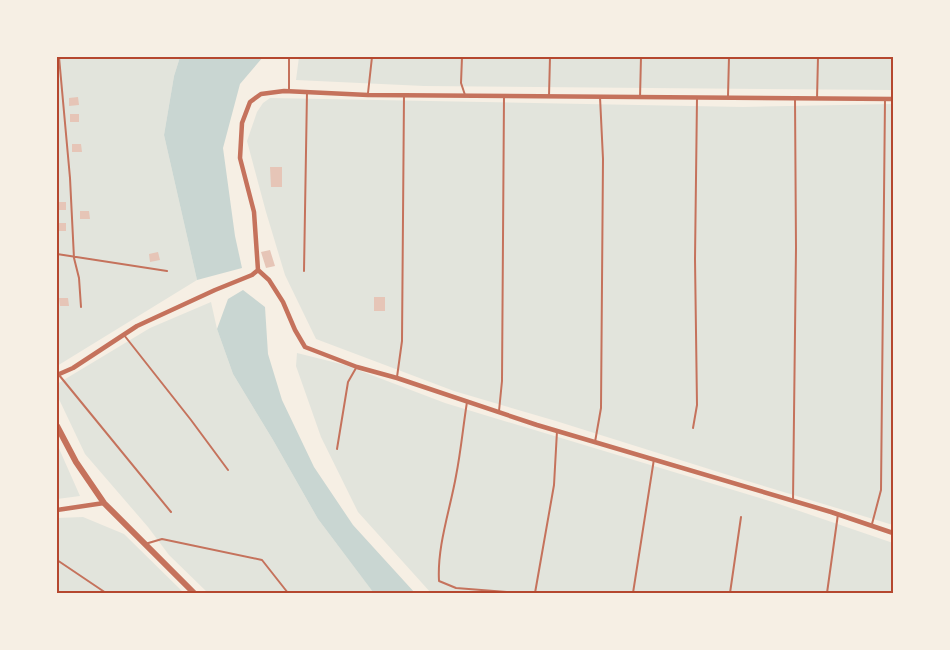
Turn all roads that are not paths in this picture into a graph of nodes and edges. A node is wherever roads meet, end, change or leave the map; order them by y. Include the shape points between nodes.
1 (59, 57) edge
2 (290, 57) edge
3 (372, 57) edge
4 (462, 57) edge
5 (550, 57) edge
6 (640, 57) edge
7 (729, 57) edge
8 (818, 57) edge
9 (289, 92) junction
10 (307, 92) junction
11 (368, 95) junction
12 (404, 95) junction
13 (465, 96) junction
14 (504, 96) junction
15 (549, 97) junction
16 (600, 97) junction
17 (640, 98) junction
18 (697, 98) junction
19 (728, 98) junction
20 (795, 99) junction
21 (818, 99) junction
22 (885, 99) junction
23 (893, 99) edge
24 (57, 254) edge
25 (74, 258) junction
26 (258, 270) junction
27 (304, 271) dead end
28 (167, 272) dead end
29 (81, 307) dead end
30 (124, 335) junction
31 (357, 366) junction
32 (58, 375) edge
33 (397, 378) junction
34 (467, 402) junction
35 (499, 413) junction
36 (57, 426) edge
37 (693, 428) dead end
38 (557, 431) junction
39 (595, 442) junction
40 (336, 450) dead end
41 (654, 459) junction
42 (228, 470) dead end
43 (793, 501) junction
44 (104, 503) junction
45 (57, 510) edge
46 (171, 512) dead end
47 (838, 514) junction
48 (741, 517) dead end
49 (871, 525) junction
50 (893, 533) edge
51 (145, 544) junction
52 (57, 560) edge
53 (106, 593) edge
54 (194, 593) edge
55 (288, 593) edge
56 (521, 593) edge
57 (535, 593) edge
58 (633, 593) edge
59 (730, 593) edge
60 (827, 593) edge

1 - 25 lane
2 - 9 lane
3 - 11 lane
4 - 13 lane
5 - 15 lane
6 - 17 lane
7 - 19 lane
8 - 21 lane
9 - 10 street
9 - 26 street via 261,94 250,102 242,123 240,158 254,212
10 - 11 street
10 - 27 lane
11 - 12 street
12 - 13 street
12 - 33 lane via 402,341
13 - 14 street
14 - 15 street
14 - 35 lane
15 - 16 street
16 - 17 street
16 - 39 lane via 601,408
17 - 18 street
18 - 19 street
18 - 37 lane via 697,405
19 - 20 street
20 - 21 street
20 - 43 lane
21 - 22 street
22 - 23 street
22 - 49 lane via 881,490
24 - 25 lane
25 - 28 lane
25 - 29 lane
26 - 30 street
26 - 31 street via 283,302 305,347
30 - 32 street
30 - 42 lane
31 - 33 street
31 - 40 lane via 348,382
32 - 46 lane
33 - 34 street
34 - 35 street
34 - 56 lane via 441,549 439,582 456,588
35 - 38 street
36 - 44 street
38 - 39 street
38 - 57 lane via 554,485
39 - 41 street
41 - 43 street
41 - 58 lane
43 - 47 street
44 - 45 street
44 - 51 street
47 - 49 street
47 - 60 lane
48 - 59 lane
49 - 50 street
51 - 54 street
51 - 55 lane via 162,539 262,560
52 - 53 lane

